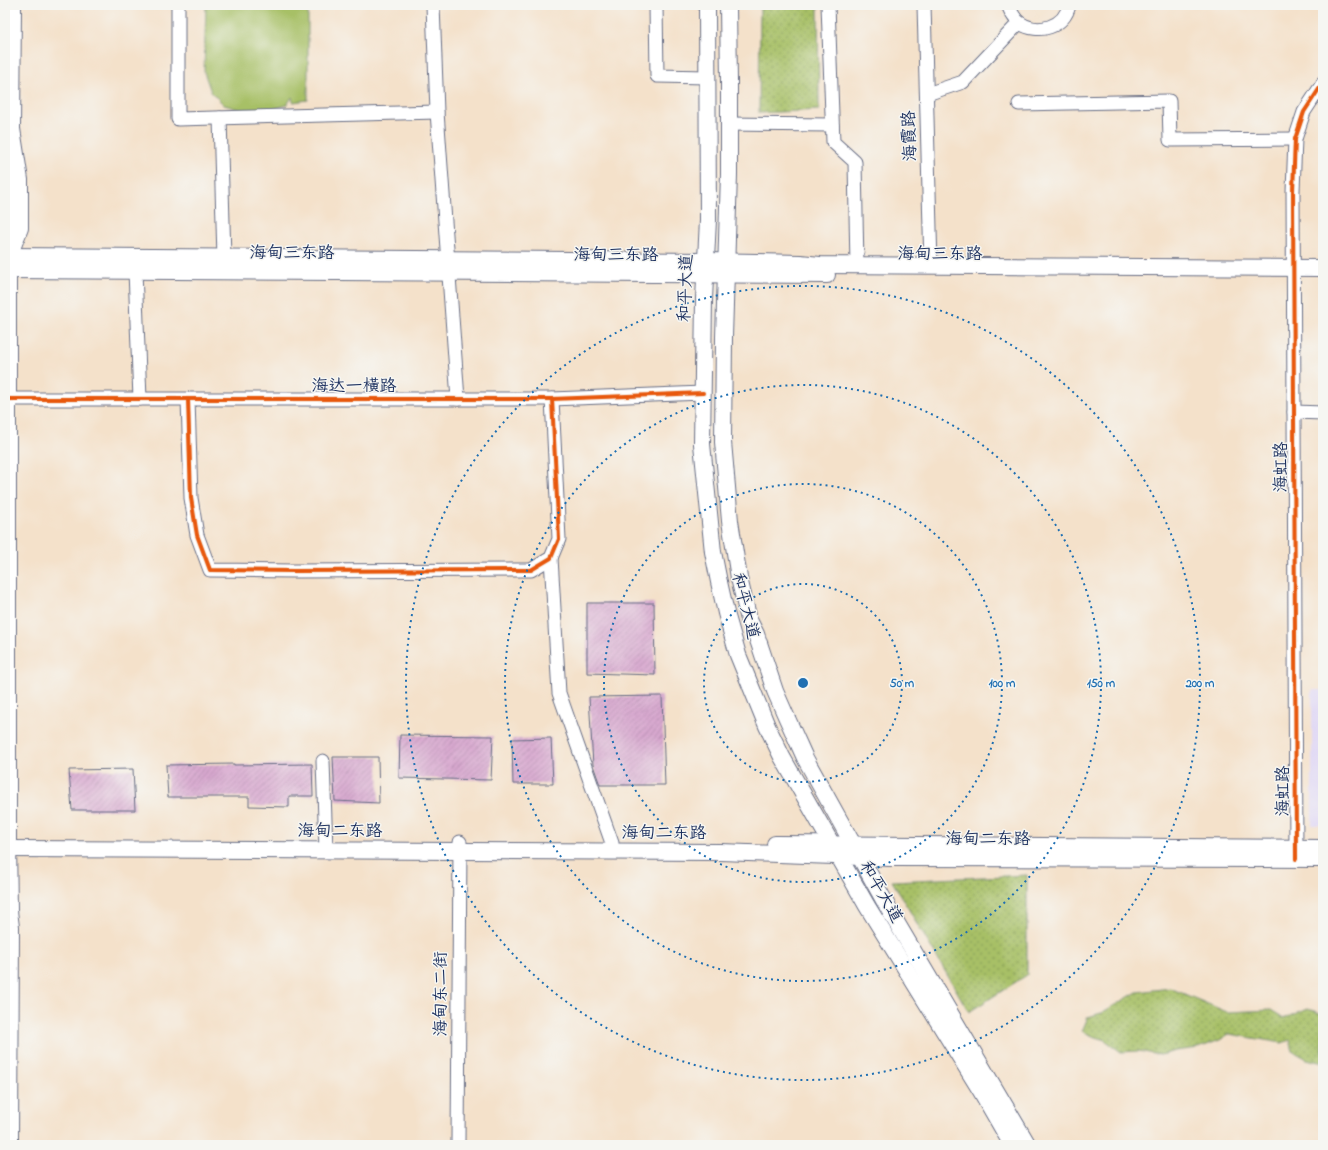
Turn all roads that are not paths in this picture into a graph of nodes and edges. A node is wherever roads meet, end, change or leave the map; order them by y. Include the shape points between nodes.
1 (6, 5) edge
2 (13, 5) edge
3 (178, 5) edge
4 (433, 5) edge
5 (656, 5) edge
6 (707, 5) edge
7 (728, 5) edge
8 (828, 5) edge
9 (924, 5) edge
10 (1008, 5) edge
11 (1069, 5) edge
12 (1019, 22) junction
13 (706, 77) junction
14 (1323, 83) edge
15 (5, 84) edge
16 (927, 94) junction
17 (1019, 104) dead end
18 (437, 112) junction
19 (220, 118) junction
20 (729, 124) junction
21 (832, 125) junction
22 (5, 137) edge
23 (1295, 139) junction
24 (5, 234) edge
25 (224, 258) junction
26 (7, 263) edge
27 (448, 266) junction
28 (857, 266) junction
29 (931, 266) junction
30 (705, 268) junction
31 (726, 268) junction
32 (1323, 268) edge
33 (135, 271) junction
34 (1293, 271) junction
35 (1323, 275) edge
36 (703, 393) junction
37 (7, 399) edge
38 (140, 399) junction
39 (188, 399) junction
40 (458, 399) junction
41 (552, 399) junction
42 (1294, 412) junction
43 (1323, 413) edge
44 (551, 558) junction
45 (323, 761) dead end
46 (612, 843) junction
47 (6, 844) edge
48 (326, 846) junction
49 (463, 847) junction
50 (1323, 848) edge
51 (835, 850) junction
52 (857, 850) junction
53 (1296, 853) junction
54 (1323, 859) edge
55 (10, 1145) edge
56 (458, 1145) edge
57 (464, 1145) edge
58 (1012, 1145) edge
59 (1028, 1145) edge

1 - 15 main road
2 - 26 main road via 12,129 20,180 20,228
3 - 19 street via 178,119
4 - 18 street
5 - 13 street via 657,76
6 - 13 main road, 和平大道
7 - 20 main road, 和平大道
8 - 21 street
9 - 16 street, 海霞路
10 - 12 street
11 - 12 street via 1064,17 1047,28 1028,27
12 - 16 street via 964,82
13 - 30 main road, 和平大道 via 708,220
14 - 23 street, 海虹路 via 1304,112
16 - 29 street, 海霞路
17 - 23 street via 1169,101 1170,140
18 - 19 street
18 - 27 street
19 - 25 street
20 - 21 street
20 - 31 main road, 和平大道
21 - 28 street via 832,142 855,162
22 - 24 main road
23 - 34 street, 海虹路
25 - 26 main road
25 - 27 main road
26 - 33 main road, 海甸三东路
26 - 37 main road
27 - 30 main road
27 - 33 main road, 海甸三东路
27 - 40 street
28 - 29 main road
28 - 31 main road via 800,263
29 - 34 main road
30 - 31 main road
30 - 36 main road, 和平大道
31 - 34 main road, 海甸三东路 via 852,275
31 - 52 main road, 和平大道 via 723,442 730,521 749,620 775,691 808,763
32 - 34 main road
33 - 38 street
34 - 35 main road, 海甸三东路
34 - 42 street, 海虹路
36 - 41 street, 海达一横路
36 - 51 main road, 和平大道 via 703,454 712,545 738,656 779,751
37 - 38 street, 海达一横路
37 - 47 main road
38 - 39 street, 海达一横路
39 - 40 street, 海达一横路
39 - 44 street via 191,498 197,536 210,570 531,570
40 - 41 street, 海达一横路
41 - 44 street via 559,539
42 - 43 street
42 - 53 street, 海虹路
44 - 46 street via 559,693
45 - 48 street
46 - 49 main road, 海甸二东路
46 - 51 main road, 海甸二东路
47 - 48 main road, 海甸二东路
47 - 55 main road via 11,927
48 - 49 main road, 海甸二东路
49 - 51 main road, 海甸二东路 via 720,852
49 - 56 street, 海甸东二街
49 - 57 street, 海甸东二街
50 - 53 main road, 海甸二东路
51 - 52 main road, 海甸二东路
51 - 58 main road, 和平大道
52 - 53 main road, 海甸二东路
52 - 59 main road, 和平大道 via 895,920
53 - 54 main road, 海甸二东路

